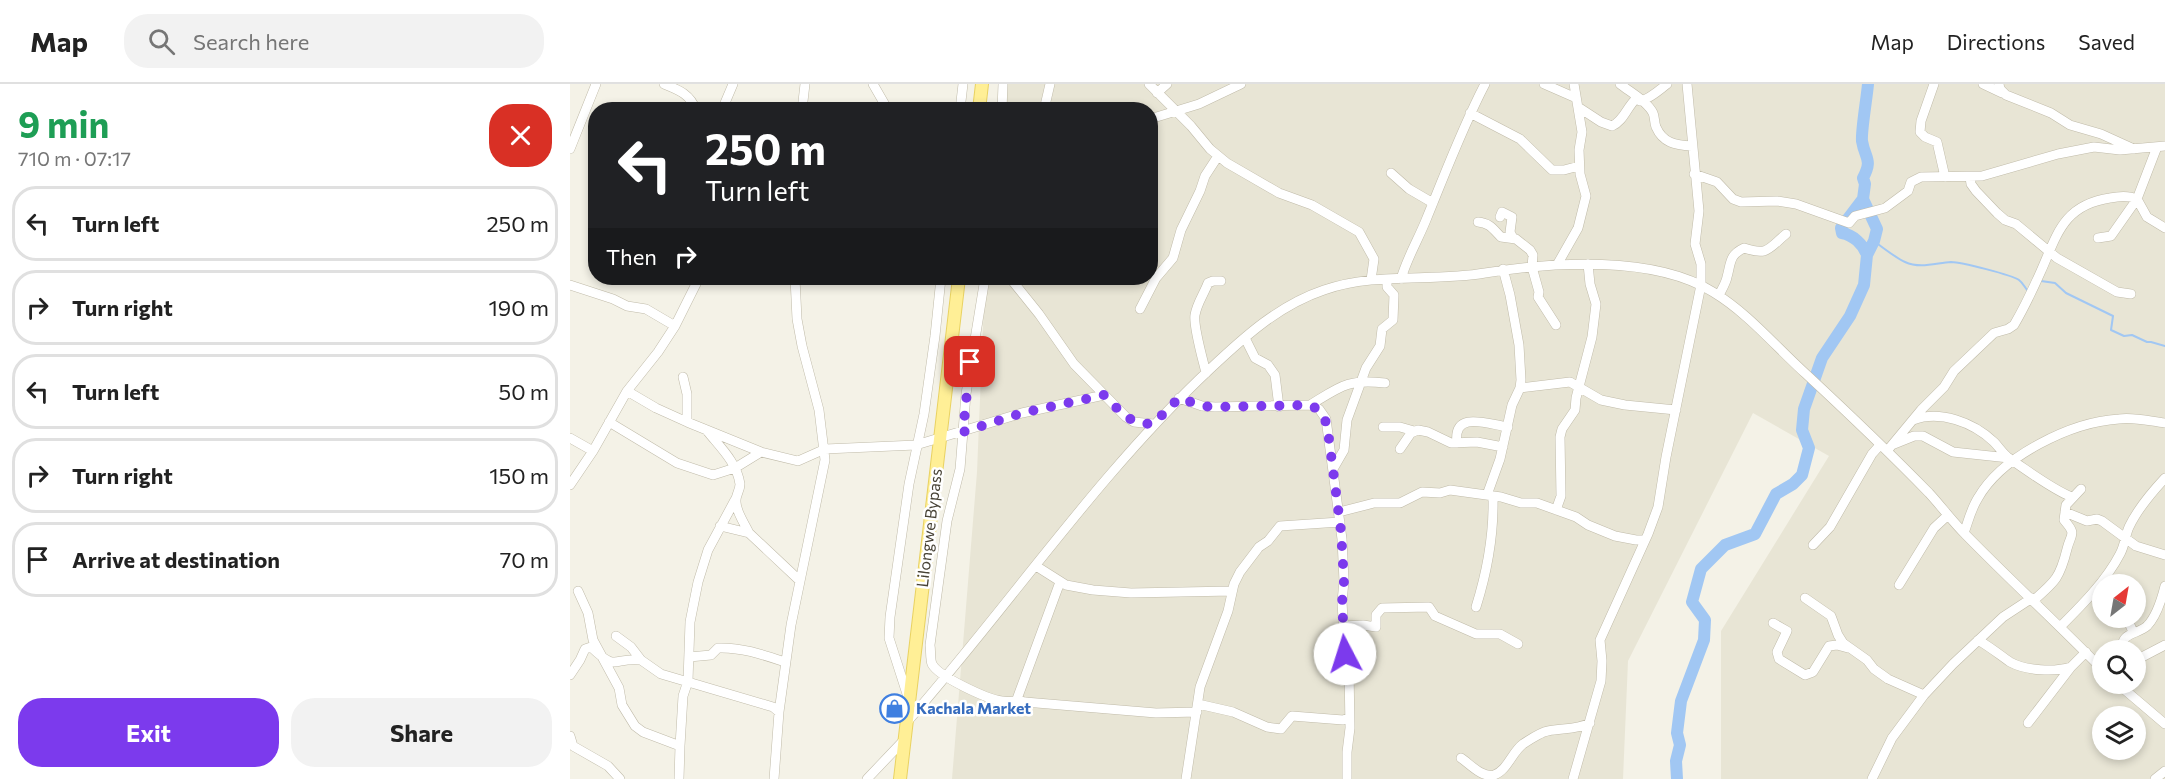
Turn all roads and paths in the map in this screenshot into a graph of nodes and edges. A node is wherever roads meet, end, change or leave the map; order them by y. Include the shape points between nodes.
1 (596, 84) edge
2 (664, 84) edge
3 (733, 84) edge
4 (805, 84) edge
5 (873, 84) edge
6 (963, 84) edge
7 (982, 84) edge
8 (1003, 84) edge
9 (1050, 84) edge
10 (1149, 84) edge
11 (1167, 84) edge
12 (1241, 84) edge
13 (1485, 84) edge
14 (1544, 84) edge
15 (1574, 84) edge
16 (1620, 84) edge
17 (1667, 84) edge
18 (1686, 84) edge
19 (1934, 84) edge
20 (1983, 84) edge
21 (2001, 88) edge
22 (1157, 93) junction
23 (1639, 100) junction
24 (589, 102) edge
25 (693, 102) edge
26 (725, 102) edge
27 (803, 102) edge
28 (883, 102) edge
29 (961, 102) edge
30 (980, 102) edge
31 (1002, 102) edge
32 (1046, 102) edge
33 (1577, 103) junction
34 (588, 104) edge
35 (1177, 112) junction
36 (1470, 113) junction
37 (1158, 117) edge
38 (1692, 146) junction
39 (2161, 146) edge
40 (570, 149) edge
41 (2135, 150) junction
42 (1218, 156) junction
43 (1579, 166) junction
44 (1391, 173) dead end
45 (1694, 174) junction
46 (1945, 177) junction
47 (1970, 177) junction
48 (2137, 199) junction
49 (1433, 203) junction
50 (1500, 217) dead end
51 (1478, 222) dead end
52 (2165, 228) edge
53 (1786, 234) dead end
54 (1513, 238) junction
55 (2098, 238) dead end
56 (2049, 251) junction
57 (1588, 264) junction
58 (1557, 265) junction
59 (1532, 267) junction
60 (1503, 269) junction
61 (1158, 276) edge
62 (1388, 279) junction
63 (1401, 279) junction
64 (1221, 280) dead end
65 (1371, 280) junction
66 (570, 285) edge
67 (696, 285) edge
68 (795, 285) edge
69 (940, 285) edge
70 (958, 285) edge
71 (984, 285) edge
72 (1016, 285) edge
73 (1152, 285) edge
74 (1701, 285) junction
75 (2131, 294) dead end
76 (1719, 295) junction
77 (1140, 309) dead end
78 (675, 326) junction
79 (1556, 326) dead end
80 (1245, 338) junction
81 (1206, 373) junction
82 (683, 377) dead end
83 (1360, 382) junction
84 (1385, 383) dead end
85 (1579, 387) junction
86 (1520, 388) junction
87 (627, 391) junction
88 (1104, 395) junction
89 (1179, 398) junction
90 (1310, 405) junction
91 (1279, 407) junction
92 (1676, 410) junction
93 (1347, 420) junction
94 (1913, 420) junction
95 (609, 422) junction
96 (687, 422) junction
97 (2165, 423) edge
98 (1153, 424) junction
99 (1327, 424) junction
100 (1383, 427) dead end
101 (1508, 427) junction
102 (706, 430) junction
103 (1414, 431) junction
104 (963, 432) junction
105 (570, 438) edge
106 (940, 439) junction
107 (1457, 443) junction
108 (916, 445) junction
109 (1503, 447) junction
110 (1887, 447) junction
111 (825, 449) junction
112 (1400, 449) dead end
113 (593, 451) junction
114 (761, 452) junction
115 (2011, 459) junction
116 (735, 468) junction
117 (1333, 469) junction
118 (2165, 478) edge
119 (570, 485) edge
120 (2081, 489) dead end
121 (1490, 496) junction
122 (2072, 496) junction
123 (735, 500) junction
124 (1557, 510) junction
125 (2065, 512) junction
126 (1948, 515) junction
127 (1340, 517) junction
128 (720, 526) junction
129 (749, 533) junction
130 (1964, 533) junction
131 (2126, 537) junction
132 (1645, 540) junction
133 (1813, 545) dead end
134 (2165, 555) edge
135 (1036, 566) junction
136 (2108, 574) edge
137 (799, 580) junction
138 (1060, 582) junction
139 (1899, 585) dead end
140 (2165, 586) edge
141 (578, 591) dead end
142 (1232, 591) junction
143 (2092, 594) edge
144 (1805, 598) dead end
145 (2033, 599) junction
146 (1476, 607) dead end
147 (1773, 623) dead end
148 (1343, 626) junction
149 (2061, 626) junction
150 (2131, 628) edge
151 (2133, 632) junction
152 (616, 636) dead end
153 (1978, 640) junction
154 (2124, 640) edge
155 (1518, 644) dead end
156 (2165, 645) edge
157 (1848, 648) junction
158 (2086, 652) junction
159 (2146, 655) edge
160 (601, 657) junction
161 (689, 657) junction
162 (2092, 658) edge
163 (641, 660) junction
164 (785, 662) junction
165 (2072, 667) junction
166 (570, 675) edge
167 (947, 676) junction
168 (688, 681) junction
169 (2134, 694) edge
170 (1924, 695) junction
171 (909, 698) junction
172 (1017, 699) junction
173 (1198, 708) junction
174 (779, 712) junction
175 (1350, 718) junction
176 (906, 723) junction
177 (1590, 723) junction
178 (2028, 723) dead end
179 (2165, 724) edge
180 (570, 736) edge
181 (904, 739) junction
182 (680, 746) junction
183 (1461, 758) dead end
184 (2165, 771) edge
185 (620, 779) edge
186 (679, 779) edge
187 (774, 779) edge
188 (867, 779) edge
189 (900, 779) edge
190 (1186, 779) edge
191 (1347, 779) edge
192 (1573, 779) edge
193 (1872, 779) edge
194 (2155, 779) edge

1 - 24 street
2 - 25 street via 682,91
3 - 26 street
4 - 27 street
5 - 28 street
6 - 29 street
7 - 30 main road
8 - 31 street
9 - 32 street
10 - 22 street
11 - 22 street
12 - 35 street
13 - 36 street
14 - 33 street
15 - 33 street
16 - 23 street
17 - 23 street via 1649,99
18 - 38 street
19 - 46 street via 1920,132 1937,142
20 - 21 street
21 - 41 street via 2070,124
22 - 35 street
23 - 33 street via 1612,126
23 - 38 street via 1653,114 1663,138 1676,145
33 - 43 street via 1582,132
34 - 40 street
35 - 37 street
35 - 42 street
36 - 43 street via 1520,139 1552,170
36 - 49 street
38 - 45 street
39 - 41 street
39 - 48 street
41 - 47 street via 2094,147
42 - 61 street via 1204,176 1173,258
42 - 65 street via 1259,183 1355,228 1374,259
43 - 58 street via 1586,191 1582,217
44 - 49 street
45 - 46 street via 1717,183 1733,200 1796,204 1849,223 1855,216 1885,208 1908,191 1915,178
45 - 74 street via 1699,211 1695,244 1701,264
46 - 47 street
47 - 56 street via 1976,191 1997,213
48 - 52 street via 2147,217
48 - 55 street via 2110,236
48 - 56 street via 2118,197 2087,204 2064,223
49 - 63 street
50 - 54 street via 1502,212 1512,217
51 - 54 street via 1485,222 1501,237
53 - 76 street via 1764,252 1744,248 1737,251 1729,262
54 - 59 street via 1530,250
56 - 75 street via 2117,292
56 - 94 street via 2014,325 1994,333 1973,352
57 - 58 street
57 - 74 street via 1654,271
57 - 85 street via 1596,304
58 - 59 street
59 - 60 street
59 - 79 street via 1538,297
60 - 63 street via 1445,278
60 - 86 street via 1519,345
62 - 63 street
62 - 65 street
62 - 83 street via 1387,287 1394,295 1393,320 1382,329 1380,346
64 - 81 street via 1208,284 1194,316
65 - 80 street via 1301,298
66 - 78 street via 646,309
67 - 78 street
68 - 111 street via 797,319
69 - 108 street via 924,414
70 - 106 main road, Lilongwe Bypass
71 - 104 street
72 - 88 street via 1074,364
73 - 77 street
74 - 76 street
74 - 92 street
76 - 110 street
78 - 87 street
80 - 81 street
80 - 91 street via 1255,358 1268,365 1275,375
81 - 89 street
82 - 96 street
83 - 84 street
83 - 90 street via 1343,385
83 - 93 street
85 - 86 street via 1570,382
85 - 92 street via 1601,400
85 - 124 street via 1575,410 1560,437 1561,496
86 - 101 street
87 - 95 street
87 - 96 street
88 - 98 street via 1134,422
88 - 104 street via 1022,413
89 - 91 street via 1209,406
89 - 98 street
90 - 91 street
90 - 99 street via 1319,410
92 - 132 street via 1658,507
93 - 99 street
93 - 117 street via 1344,450
94 - 110 street
94 - 115 street via 1932,416 1952,418 1987,436
95 - 113 street
95 - 116 street via 677,463 713,475
96 - 102 street
97 - 115 street via 2133,418 2103,421 2066,431
98 - 135 street
99 - 117 street
100 - 103 street
101 - 107 street via 1467,421 1456,433
101 - 109 street
102 - 114 street
102 - 116 street
103 - 107 street via 1424,430
103 - 112 street
104 - 106 street
104 - 167 street via 930,645 931,663
105 - 113 street
106 - 108 street
106 - 171 main road, Lilongwe Bypass
107 - 109 street via 1483,442
108 - 111 street
108 - 171 street via 889,638
109 - 121 street
110 - 115 street via 1923,436 1947,450
110 - 126 street
110 - 133 street via 1872,454 1830,527
111 - 114 street via 798,460
111 - 137 street via 824,470
113 - 119 street
114 - 116 street
115 - 122 street
115 - 130 street via 1978,497
116 - 123 street via 740,487
117 - 127 street
118 - 131 street via 2147,497
120 - 122 street
121 - 124 street via 1521,503 1537,502
121 - 127 street via 1450,490 1422,492 1400,503 1374,503
121 - 146 street via 1493,510 1486,567
122 - 125 street
123 - 128 street
123 - 129 street
124 - 132 street via 1615,536
125 - 131 street via 2087,521 2102,521
125 - 145 street via 2064,520 2073,535 2064,563 2057,579
126 - 130 street
126 - 139 street via 1934,528
127 - 142 street via 1280,526 1240,572
127 - 148 street
128 - 129 street
128 - 161 street via 698,582 690,622
129 - 137 street
130 - 145 street
131 - 134 street via 2136,546
131 - 136 street
132 - 177 street via 1600,640 1601,681
135 - 138 street
135 - 167 street
137 - 164 street
138 - 142 street via 1119,592
138 - 172 street
140 - 151 street via 2148,624
141 - 160 street
142 - 173 street via 1202,679
143 - 149 street
144 - 157 street via 1831,616
145 - 149 street
145 - 153 street via 2010,611
147 - 157 street via 1787,632 1777,652 1779,659 1805,675 1813,672 1828,646
148 - 155 street via 1376,627 1376,615 1382,608 1429,608 1435,616 1476,634 1500,634
148 - 175 street
149 - 158 street
150 - 151 street
151 - 154 street
152 - 163 street
153 - 165 street via 2020,666
153 - 170 street
156 - 159 street
157 - 170 street via 1888,679
158 - 162 street
158 - 165 street
160 - 163 street via 615,663
160 - 166 street via 587,646
160 - 182 street via 634,726
161 - 164 street via 711,656 718,648 727,648
161 - 168 street
163 - 168 street via 661,674
164 - 174 street
165 - 178 street
167 - 172 street via 988,697 1005,702
167 - 176 street
168 - 174 street
168 - 182 street
169 - 179 street
170 - 193 street via 1892,738
171 - 176 main road, Lilongwe Bypass
172 - 173 street via 1156,713
173 - 175 street via 1233,712 1281,729 1292,716
173 - 190 street
174 - 187 street
175 - 191 street
176 - 181 main road, Lilongwe Bypass
177 - 183 street via 1548,731 1522,745 1495,775 1484,775
177 - 192 street
180 - 185 street via 573,746 609,766
181 - 188 street
181 - 189 main road, Lilongwe Bypass
182 - 186 street
184 - 194 street

